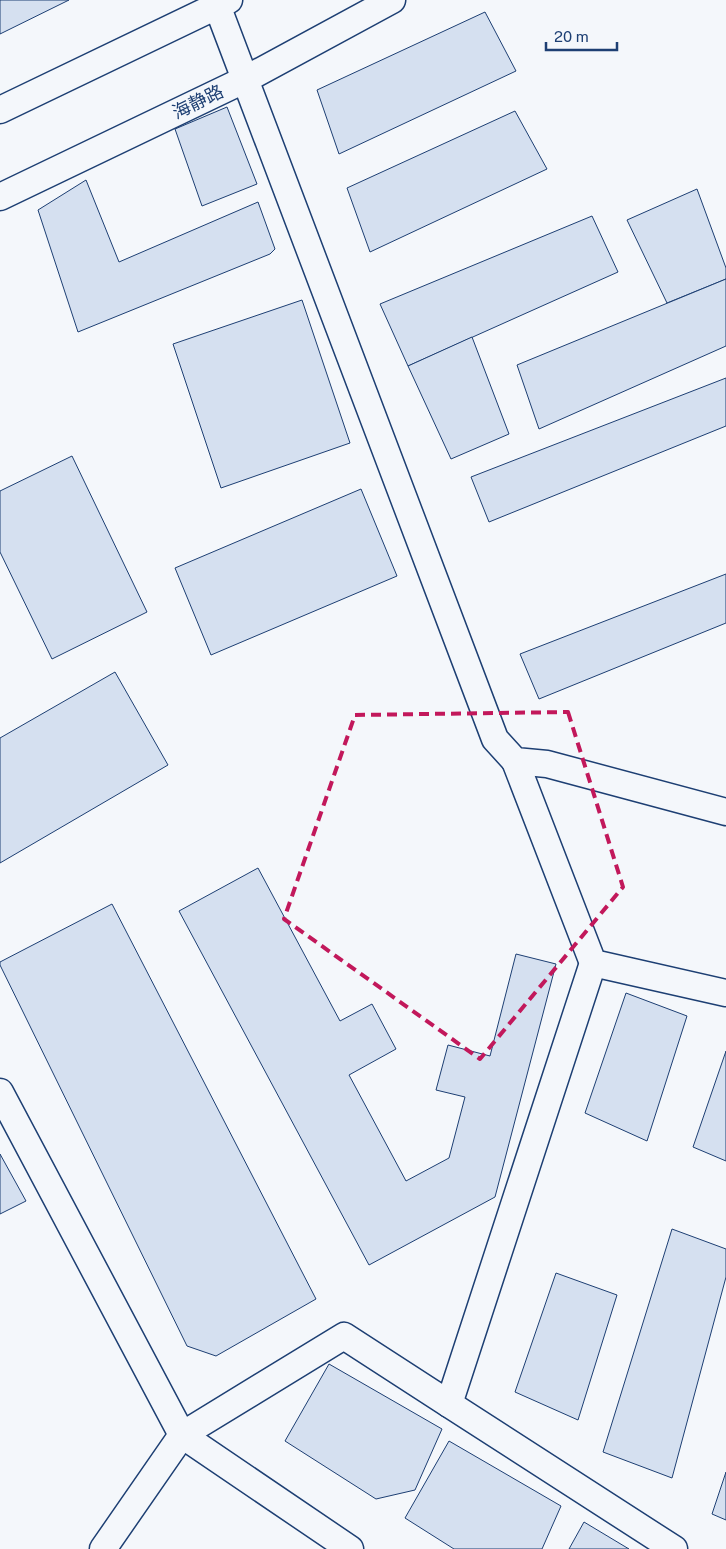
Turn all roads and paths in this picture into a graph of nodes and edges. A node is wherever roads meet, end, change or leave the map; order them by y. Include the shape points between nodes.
1 (392, 0) edge
2 (220, 2) edge
3 (246, 79) junction
4 (0, 110) edge
5 (0, 197) edge
6 (514, 761) junction
7 (726, 812) edge
8 (593, 963) junction
9 (726, 993) edge
10 (0, 1092) edge
11 (449, 1404) junction
12 (182, 1435) junction
13 (103, 1549) edge
14 (350, 1549) edge
15 (674, 1549) edge

1 - 3 street, 海静路
2 - 3 street
2 - 4 street
3 - 5 street, 海静路
3 - 6 street via 495,739
6 - 7 street via 547,764
6 - 8 street
8 - 9 street
8 - 11 street
10 - 12 street
11 - 12 street via 344,1336
11 - 15 street
12 - 13 street
12 - 14 street

